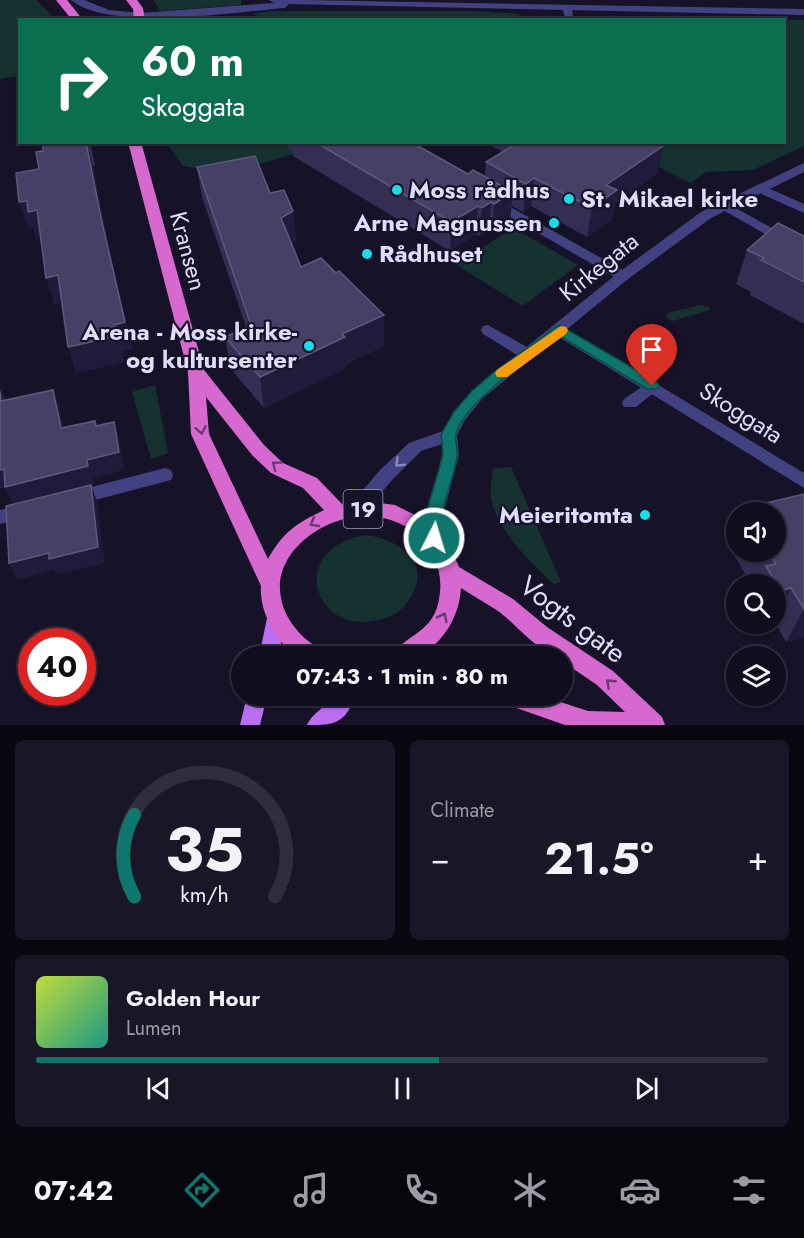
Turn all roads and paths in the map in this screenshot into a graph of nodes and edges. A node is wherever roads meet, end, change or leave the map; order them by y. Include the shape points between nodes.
1 (61, 0) edge
2 (76, 0) edge
3 (131, 0) edge
4 (274, 0) edge
5 (779, 0) edge
6 (303, 2) edge
7 (567, 8) edge
8 (804, 10) edge
9 (229, 11) junction
10 (76, 18) edge
11 (140, 18) edge
12 (208, 18) edge
13 (135, 144) edge
14 (804, 167) edge
15 (759, 188) junction
16 (485, 198) edge
17 (725, 206) junction
18 (804, 209) edge
19 (804, 252) edge
20 (623, 276) junction
21 (488, 330) dead end
22 (559, 330) junction
23 (527, 354) junction
24 (196, 372) junction
25 (652, 386) junction
26 (630, 403) dead end
27 (448, 435) junction
28 (165, 475) dead end
29 (804, 482) edge
30 (63, 501) edge
31 (42, 507) edge
32 (348, 511) junction
33 (0, 517) edge
34 (434, 538) junction
35 (451, 572) junction
36 (271, 585) junction
37 (276, 618) junction
38 (271, 646) edge
39 (300, 646) edge
40 (420, 646) edge
41 (255, 706) edge
42 (338, 706) edge
43 (540, 706) edge
44 (653, 724) edge
45 (250, 725) edge
46 (317, 725) edge

1 - 10 highway
2 - 11 street via 107,13
3 - 11 highway
4 - 6 street
5 - 8 street
6 - 7 street
6 - 9 street
7 - 8 street
9 - 11 street
9 - 12 street
13 - 24 highway, Kransen / 19
14 - 15 street, Kirkegata
15 - 17 street, Kirkegata
15 - 18 street
16 - 20 street
17 - 19 street
17 - 20 street, Kirkegata via 706,215
20 - 22 street, Kirkegata
21 - 23 street
22 - 23 street, Kirkegata
22 - 25 street, Skoggata
23 - 27 street, Kirkegata via 477,395
32 -> 24 highway, Kransen / 19 via 310,483 277,468
24 -> 36 highway, Kransen / 19 via 200,434
25 - 26 street
25 - 29 street, Skoggata
27 -> 32 street via 416,447
27 - 34 street via 451,455 435,511
28 - 30 street
31 - 33 street
32 - 34 highway, 19 via 379,510 399,515
32 -> 36 highway, 19 via 318,519 300,531 275,565
34 - 35 highway, 19
40 -> 35 highway, 19 via 443,622 452,597
44 -> 35 highway, Vogts gate via 606,678 540,634 506,605
36 - 37 highway, 19
37 - 38 main road
37 - 39 highway, 19 via 290,639
41 - 45 main road
42 - 46 main road
43 - 44 highway, Vogts gate via 588,722

